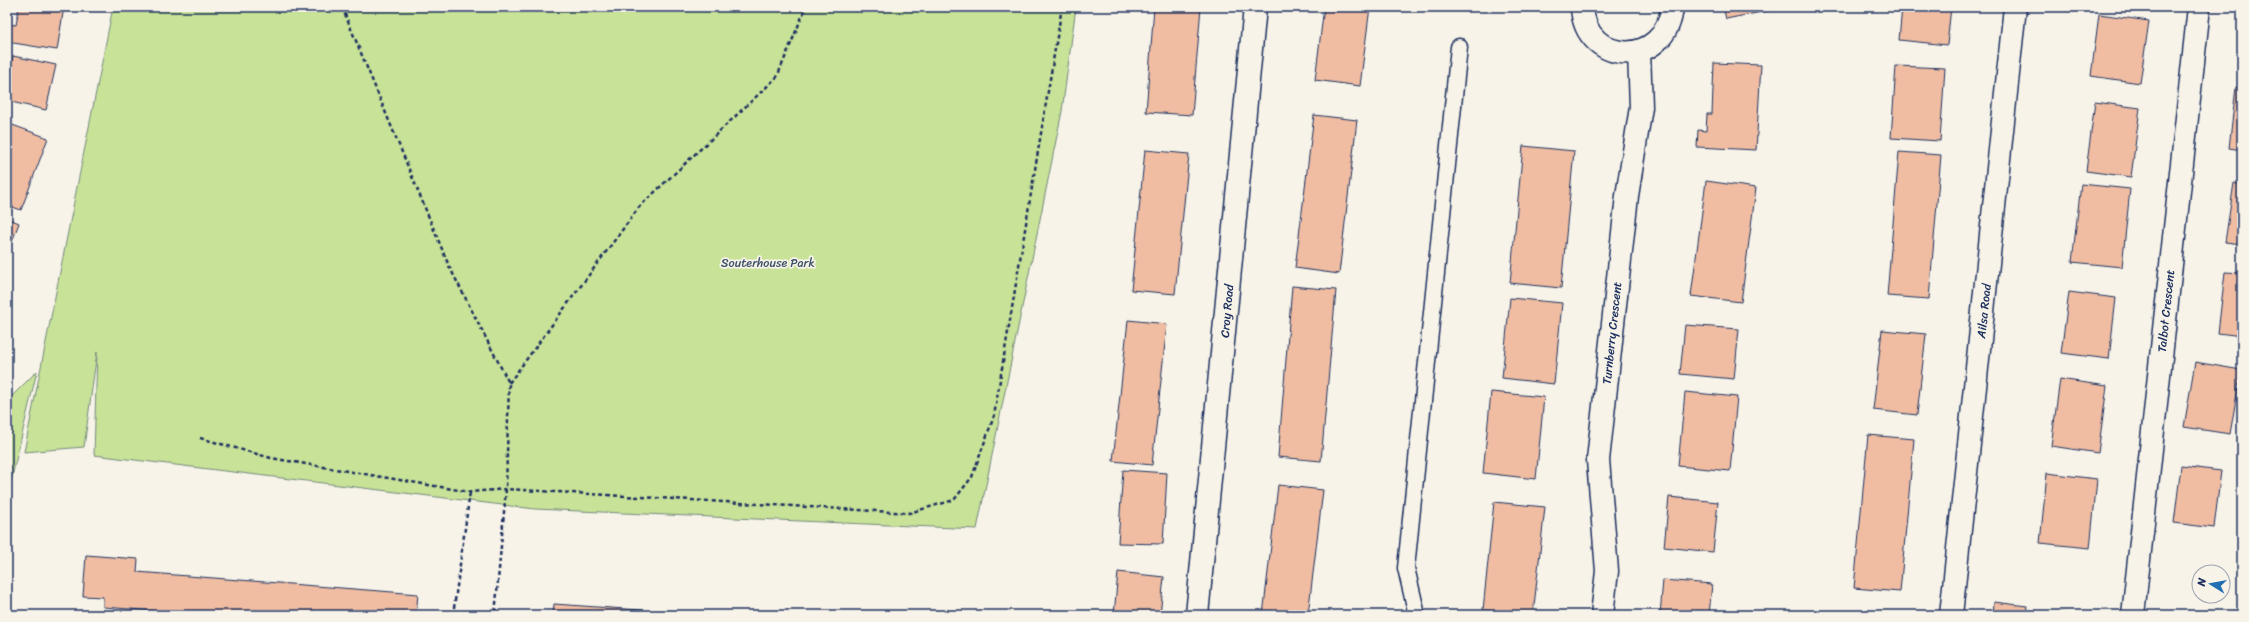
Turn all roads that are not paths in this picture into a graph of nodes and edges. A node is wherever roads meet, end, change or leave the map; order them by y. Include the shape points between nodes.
1 (1255, 7) edge
2 (1582, 7) edge
3 (1672, 7) edge
4 (2015, 7) edge
5 (2199, 7) edge
6 (1459, 48) dead end
7 (1639, 51) junction
8 (1197, 615) edge
9 (1417, 615) edge
10 (1602, 615) edge
11 (1951, 615) edge
12 (2133, 615) edge

1 - 8 street, Croy Road
2 - 7 street via 1587,28 1604,46 1626,53
3 - 7 street via 1664,34 1650,46
4 - 11 street, Ailsa Road
5 - 12 street, Talbot Crescent
6 - 9 lane via 1406,568
7 - 10 street, Turnberry Crescent via 1641,107 1627,196 1598,460 1607,570

